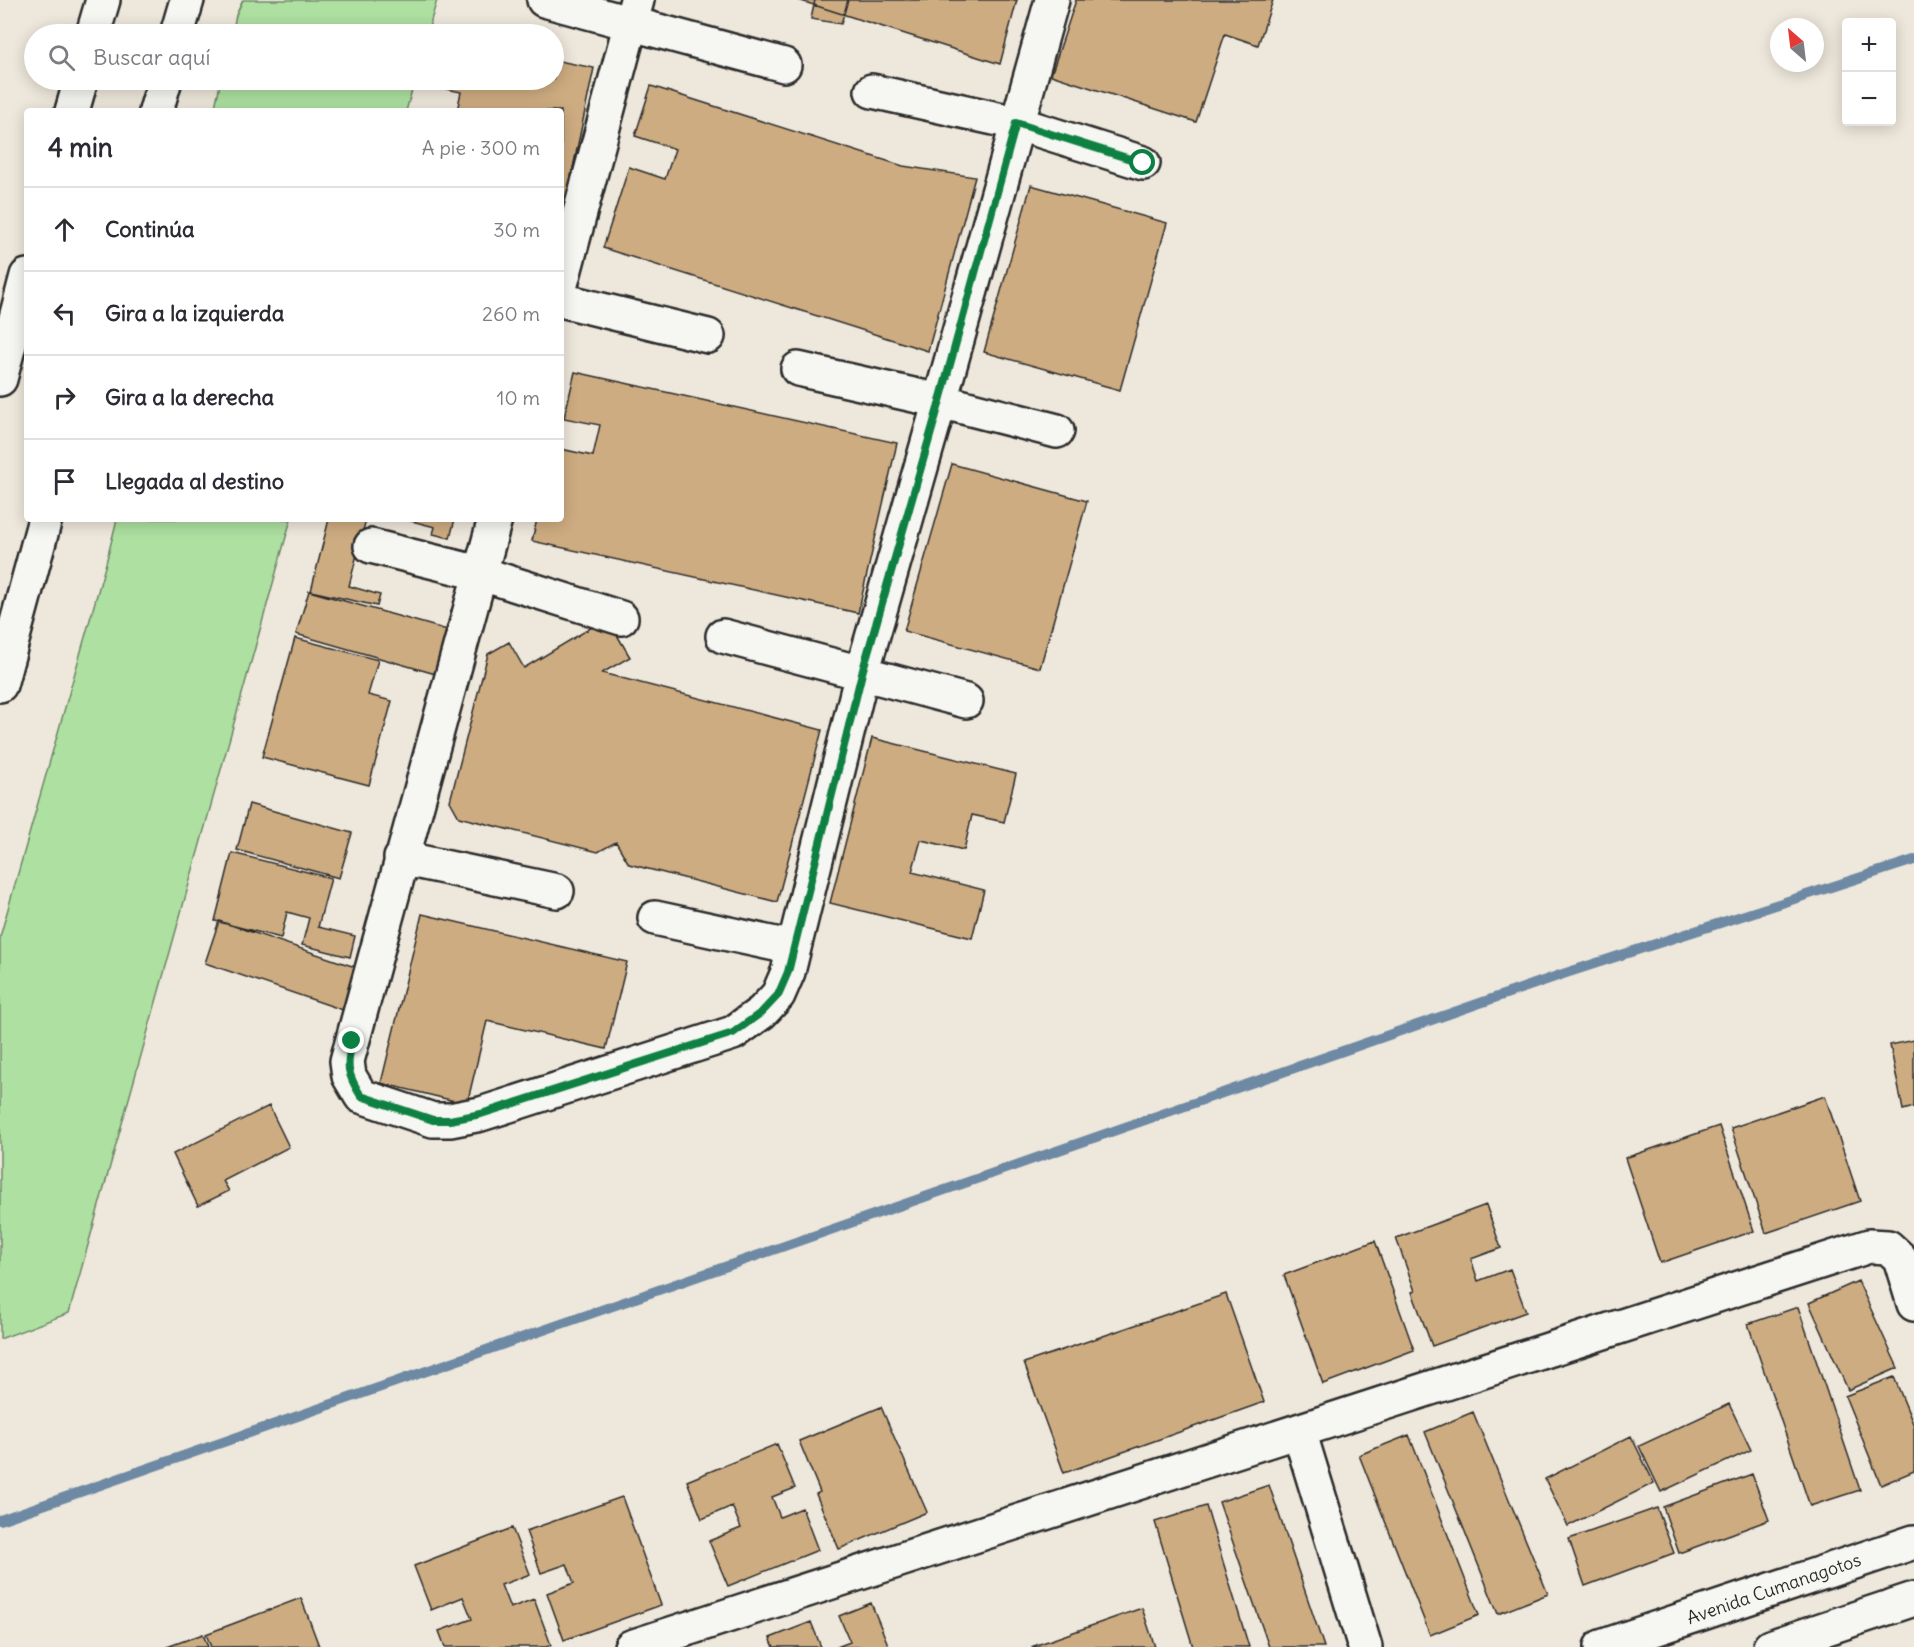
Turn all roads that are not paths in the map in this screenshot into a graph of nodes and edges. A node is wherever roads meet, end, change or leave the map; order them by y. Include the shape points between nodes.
1 (103, 0) edge
2 (187, 0) edge
3 (544, 0) edge
4 (1052, 0) edge
5 (633, 12) edge
6 (96, 24) edge
7 (180, 24) edge
8 (784, 65) dead end
9 (78, 90) edge
10 (162, 90) edge
11 (872, 91) dead end
12 (73, 108) edge
13 (157, 108) edge
14 (1016, 123) junction
15 (1143, 163) dead end
16 (564, 273) edge
17 (24, 287) edge
18 (564, 301) edge
19 (708, 336) dead end
20 (798, 369) dead end
21 (0, 379) edge
22 (940, 401) junction
23 (1058, 431) dead end
24 (44, 522) edge
25 (494, 522) edge
26 (371, 546) dead end
27 (479, 573) junction
28 (621, 618) dead end
29 (723, 636) dead end
30 (862, 673) junction
31 (0, 685) edge
32 (966, 701) dead end
33 (401, 858) junction
34 (557, 891) dead end
35 (655, 918) dead end
36 (794, 948) junction
37 (1914, 1304) edge
38 (1299, 1431) junction
39 (1914, 1542) edge
40 (1914, 1599) edge
41 (631, 1647) edge
42 (1365, 1647) edge
43 (1601, 1647) edge
44 (1770, 1647) edge

1 - 6 street
2 - 7 street
3 - 5 street
4 - 14 street
5 - 8 street
5 - 16 street
9 - 12 street
10 - 13 street
11 - 14 street
14 - 15 street
14 - 22 street
17 - 21 street
18 - 19 street
20 - 22 street
22 - 23 street
22 - 30 street
24 - 31 street
25 - 27 street
26 - 27 street
27 - 28 street
27 - 33 street
29 - 30 street
30 - 32 street
30 - 36 street
33 - 34 street
33 - 36 street via 347,1061 349,1077 361,1096 433,1120 481,1114 733,1033 778,995
35 - 36 street
37 - 38 street via 1900,1258 1888,1247 1869,1246
38 - 41 street
38 - 42 street
39 - 43 street, Avenida Cumanagotos
40 - 44 street

